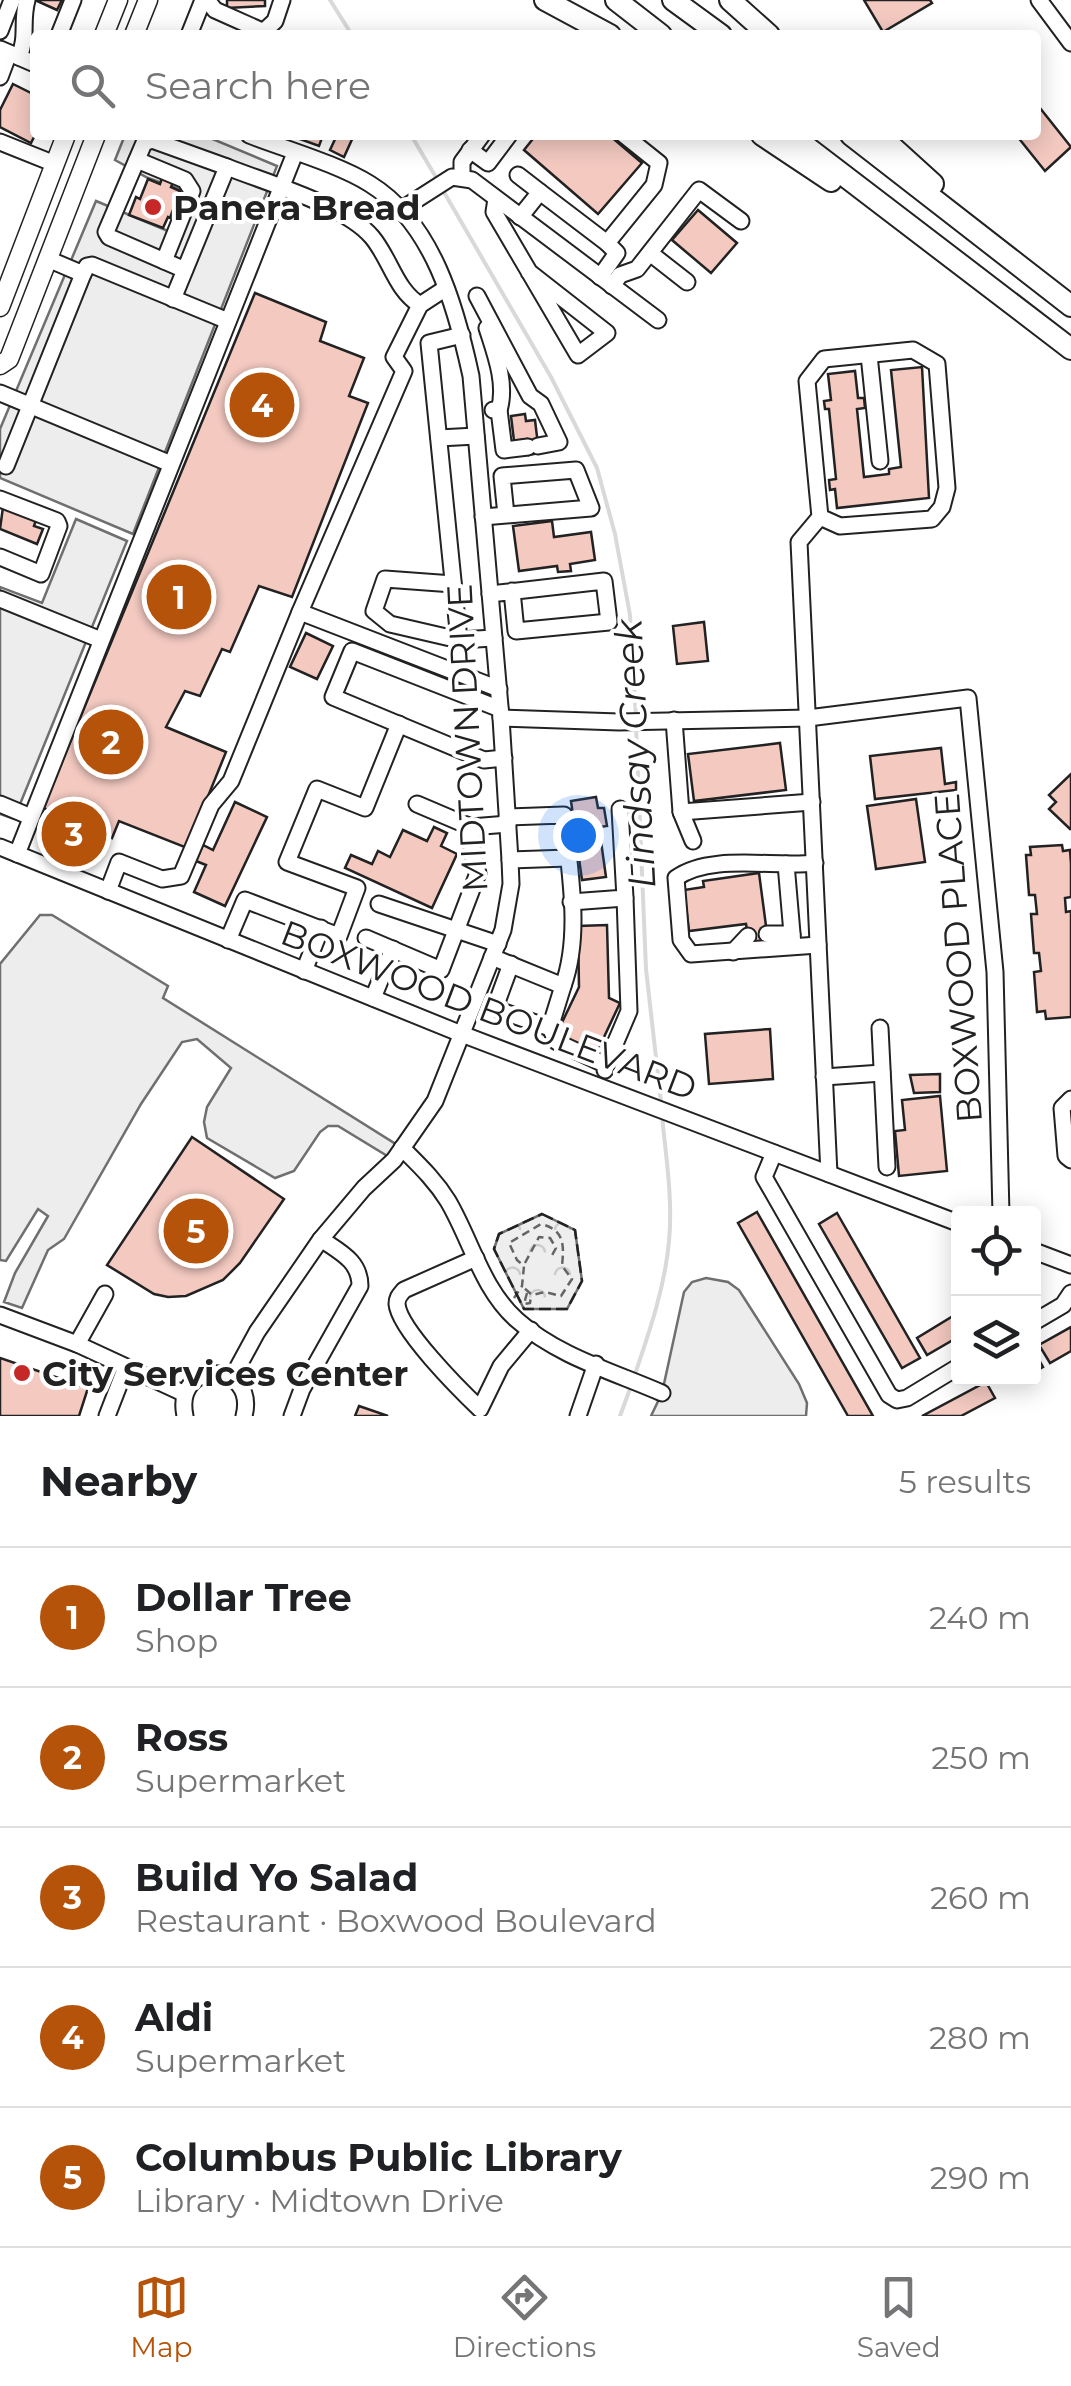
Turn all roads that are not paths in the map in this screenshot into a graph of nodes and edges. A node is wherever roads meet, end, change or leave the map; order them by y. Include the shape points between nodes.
1 (12, 0) edge
2 (27, 0) edge
3 (73, 0) edge
4 (118, 0) edge
5 (148, 0) edge
6 (205, 0) edge
7 (282, 0) edge
8 (546, 0) edge
9 (616, 0) edge
10 (673, 0) edge
11 (730, 0) edge
12 (1039, 0) edge
13 (61, 30) edge
14 (106, 30) edge
15 (136, 30) edge
16 (191, 30) edge
17 (255, 30) edge
18 (264, 30) edge
19 (601, 30) edge
20 (655, 30) edge
21 (714, 30) edge
22 (763, 30) edge
23 (0, 31) edge
24 (30, 35) edge
25 (1071, 44) edge
26 (16, 56) edge
27 (0, 77) edge
28 (64, 140) edge
29 (94, 140) edge
30 (262, 140) edge
31 (478, 140) edge
32 (505, 140) edge
33 (630, 140) edge
34 (769, 140) edge
35 (797, 140) edge
36 (857, 140) edge
37 (885, 140) edge
38 (0, 142) edge
39 (470, 150) junction
40 (295, 153) junction
41 (137, 160) junction
42 (55, 164) junction
43 (227, 167) junction
44 (518, 175) dead end
45 (462, 177) junction
46 (281, 188) junction
47 (540, 192) junction
48 (190, 197) junction
49 (496, 198) junction
50 (211, 206) junction
51 (402, 208) junction
52 (520, 217) junction
53 (740, 221) dead end
54 (539, 231) junction
55 (608, 242) junction
56 (514, 246) junction
57 (650, 253) junction
58 (48, 259) junction
59 (164, 261) junction
60 (185, 270) junction
61 (530, 272) junction
62 (83, 274) junction
63 (606, 281) junction
64 (687, 282) dead end
65 (987, 286) junction
66 (446, 288) junction
67 (1049, 289) junction
68 (173, 299) junction
69 (420, 306) junction
70 (1071, 306) edge
71 (0, 308) edge
72 (658, 320) dead end
73 (228, 321) junction
74 (462, 335) junction
75 (1071, 348) edge
76 (869, 355) junction
77 (0, 366) edge
78 (0, 393) edge
79 (530, 396) junction
80 (501, 404) junction
81 (30, 405) junction
82 (474, 412) junction
83 (476, 436) junction
84 (439, 438) junction
85 (880, 461) dead end
86 (171, 464) junction
87 (6, 466) dead end
88 (0, 499) edge
89 (506, 515) junction
90 (484, 517) junction
91 (820, 517) junction
92 (0, 557) edge
93 (454, 584) junction
94 (512, 592) junction
95 (490, 594) junction
96 (0, 598) edge
97 (300, 612) junction
98 (494, 638) junction
99 (102, 640) junction
100 (459, 640) junction
101 (499, 689) junction
102 (501, 714) junction
103 (808, 718) junction
104 (674, 720) junction
105 (399, 724) junction
106 (504, 758) junction
107 (812, 802) junction
108 (0, 804) edge
109 (417, 804) dead end
110 (620, 810) dead end
111 (681, 812) junction
112 (31, 817) junction
113 (507, 821) junction
114 (471, 827) junction
115 (693, 841) dead end
116 (0, 847) edge
117 (17, 854) junction
118 (568, 858) junction
119 (510, 860) junction
120 (815, 863) junction
121 (786, 864) junction
122 (478, 873) junction
123 (511, 884) junction
124 (108, 891) junction
125 (625, 898) junction
126 (571, 902) junction
127 (379, 904) dead end
128 (320, 928) junction
129 (457, 931) junction
130 (767, 934) dead end
131 (748, 936) dead end
132 (366, 938) dead end
133 (793, 939) junction
134 (228, 940) junction
135 (818, 946) junction
136 (393, 950) junction
137 (495, 951) junction
138 (733, 952) junction
139 (510, 964) junction
140 (304, 970) junction
141 (564, 986) junction
142 (373, 998) junction
143 (550, 1028) junction
144 (880, 1028) dead end
145 (459, 1033) junction
146 (606, 1065) junction
147 (882, 1073) junction
148 (824, 1077) junction
149 (598, 1086) junction
150 (1071, 1099) edge
151 (1067, 1128) edge
152 (402, 1148) junction
153 (774, 1153) junction
154 (1071, 1160) edge
155 (887, 1168) dead end
156 (829, 1174) junction
157 (1002, 1206) edge
158 (951, 1220) edge
159 (321, 1240) junction
160 (1041, 1254) edge
161 (476, 1258) junction
162 (1071, 1265) edge
163 (104, 1294) dead end
164 (1071, 1294) edge
165 (0, 1315) edge
166 (1041, 1318) edge
167 (530, 1330) junction
168 (77, 1344) junction
169 (596, 1364) junction
170 (126, 1367) junction
171 (951, 1371) edge
172 (232, 1378) junction
173 (654, 1390) dead end
174 (185, 1394) junction
175 (487, 1412) edge
176 (107, 1416) edge
177 (185, 1416) edge
178 (244, 1416) edge
179 (292, 1416) edge
180 (578, 1416) edge

1 - 23 street
2 - 24 street via 22,17
3 - 13 street
4 - 14 main road
5 - 15 main road
6 - 16 street
6 - 17 street
7 - 18 street
8 - 19 highway
9 - 20 highway
10 - 21 highway
11 - 22 highway
12 - 25 street
26 - 27 street
28 - 42 main road
29 - 58 main road
30 - 40 street, MIDTOWN DRIVE
31 - 39 street
32 - 39 street via 488,163
33 - 55 street via 660,163 654,184
34 - 65 highway
35 - 65 highway
36 - 67 highway
37 - 67 highway
38 - 42 street
39 - 45 street
40 - 46 street
40 - 51 street, MIDTOWN DRIVE via 368,183
41 - 43 street via 152,140
41 - 48 street via 185,180
41 - 59 street via 106,232
42 - 71 main road
43 - 46 street
43 - 50 street
44 - 47 street
45 - 49 street
45 - 51 street via 439,183
46 - 69 street via 349,217 385,256 404,295
46 - 73 street
47 - 52 street
47 - 55 street
48 - 50 street
48 - 59 street
49 - 52 street
49 - 56 street via 494,212
50 - 60 street
51 - 66 street, MIDTOWN DRIVE
52 - 54 street
53 - 57 street via 699,190
54 - 56 street
54 - 63 street
55 - 63 street via 617,254
56 - 61 street
57 - 63 street via 638,269
57 - 64 street
58 - 62 street
58 - 77 main road
59 - 60 street
60 - 68 street
61 - 61 street via 578,355 608,333 561,296
62 - 68 street via 92,265
62 - 81 street
63 - 72 street
65 - 75 highway
66 - 69 street
66 - 74 street, MIDTOWN DRIVE
67 - 70 highway
68 - 73 street
69 - 97 street via 394,356 404,371
73 - 86 street
74 - 82 street, MIDTOWN DRIVE
74 - 84 street via 429,343
76 - 85 street
76 - 91 street via 824,359 807,380
76 - 91 street via 913,350 937,364 947,488 942,506 932,519 840,526
78 - 81 street
79 - 80 street
79 - 80 street via 559,442 504,450
79 - 80 street via 478,296 498,363
80 - 82 street
81 - 86 street
81 - 87 street
82 - 83 street, MIDTOWN DRIVE
83 - 84 street
83 - 90 street, MIDTOWN DRIVE
84 - 93 street
86 - 99 street
88 - 92 street via 59,526 40,574
89 - 89 street via 540,512 591,508 576,470 502,476
89 - 90 street
90 - 95 street, MIDTOWN DRIVE
91 - 103 street via 799,542
93 - 100 street
93 - 100 street via 385,579 374,611 390,624
94 - 94 street via 516,631 609,622 604,581
94 - 95 street
95 - 98 street, MIDTOWN DRIVE
96 - 99 street
97 - 101 street
97 - 124 street via 230,782 211,805 182,876 162,878 119,862
98 - 100 street
98 - 101 street, MIDTOWN DRIVE
99 - 112 street
101 - 102 street, MIDTOWN DRIVE
102 - 104 street
102 - 105 street via 352,651 333,697
102 - 106 street, MIDTOWN DRIVE
103 - 104 street
103 - 107 street
103 - 157 street, BOXWOOD PLACE via 968,698 995,972
104 - 111 street
105 - 106 street via 484,760
105 - 128 street via 366,808 317,789 288,862 357,888 338,936
106 - 113 street, MIDTOWN DRIVE
107 - 111 street
107 - 120 street
108 - 112 street
109 - 114 street
110 - 125 street
111 - 115 street
112 - 117 street
113 - 114 street
113 - 118 street via 564,815
113 - 119 street, MIDTOWN DRIVE
114 - 122 street
116 - 117 street, BOXWOOD BOULEVARD
117 - 124 street, BOXWOOD BOULEVARD
118 - 119 street
118 - 126 street
119 - 123 street, MIDTOWN DRIVE
120 - 121 street
120 - 135 street
121 - 133 street
121 - 138 street via 688,869 676,878 681,940 691,954
122 - 123 street
122 - 129 street
123 - 137 street, MIDTOWN DRIVE
124 - 134 street, BOXWOOD BOULEVARD
125 - 126 street
125 - 146 street via 628,1011
126 - 141 street
127 - 129 street
128 - 134 street via 245,900
128 - 140 street
129 - 136 street via 441,970
129 - 137 street
130 - 133 street
131 - 138 street
132 - 136 street
133 - 135 street
133 - 138 street via 776,950
134 - 140 street, BOXWOOD BOULEVARD
135 - 148 street
136 - 142 street
137 - 139 street
137 - 145 street, MIDTOWN DRIVE
139 - 141 street
139 - 143 street via 498,1008
140 - 142 street, BOXWOOD BOULEVARD
141 - 143 street
142 - 145 street, BOXWOOD BOULEVARD
143 - 146 street via 557,1042
144 - 147 street
145 - 149 street, BOXWOOD BOULEVARD
145 - 152 street, MIDTOWN DRIVE via 435,1101
146 - 149 street
147 - 148 street
147 - 155 street
148 - 156 street
149 - 153 street, BOXWOOD BOULEVARD
150 - 151 street via 1062,1108
151 - 154 street
152 - 159 street, MIDTOWN DRIVE
152 - 161 street via 449,1203
153 - 156 street, BOXWOOD BOULEVARD
153 - 171 street via 764,1177 888,1395 907,1398
156 - 158 street, BOXWOOD BOULEVARD
159 - 172 street, MIDTOWN DRIVE
159 - 179 street via 352,1260 360,1286
160 - 162 street
161 - 167 street via 490,1287
161 - 175 street via 404,1290 397,1306 445,1374
163 - 168 street
164 - 166 street
165 - 168 street
167 - 169 street
167 - 175 street via 501,1366
168 - 170 street
169 - 173 street
169 - 180 street
170 - 174 street
170 - 176 street
172 - 174 street via 205,1374
172 - 178 street via 244,1393
174 - 177 street

